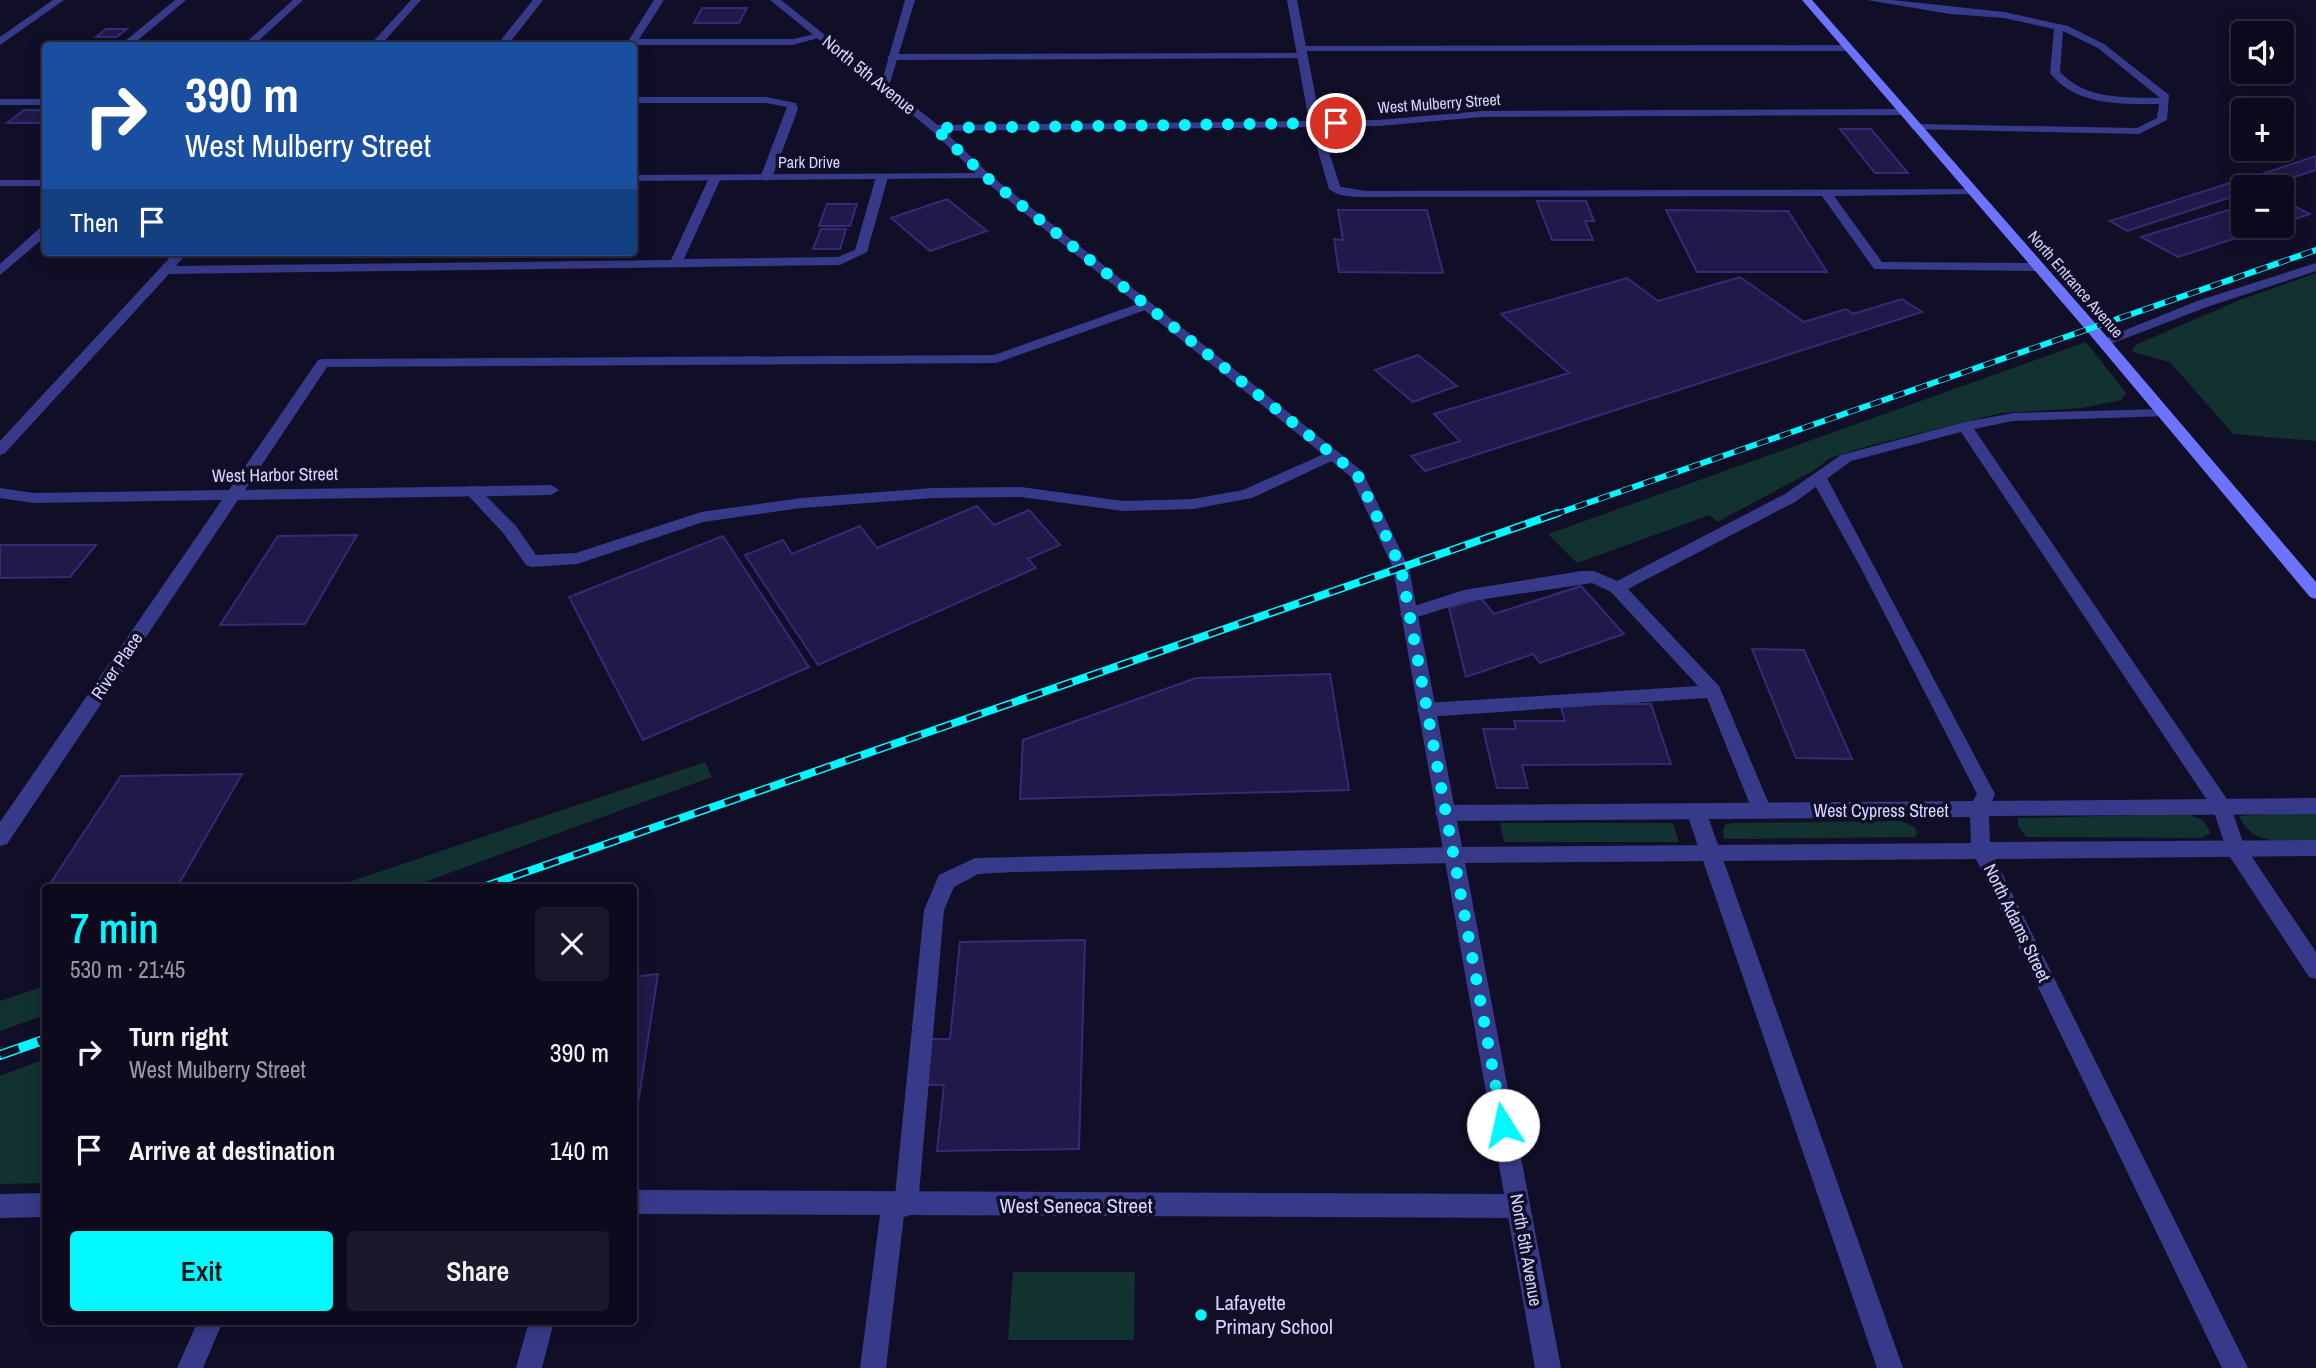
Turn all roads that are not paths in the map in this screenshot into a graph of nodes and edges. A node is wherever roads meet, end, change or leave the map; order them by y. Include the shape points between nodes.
1 (58, 0) edge
2 (181, 0) edge
3 (298, 0) edge
4 (416, 0) edge
5 (538, 0) edge
6 (659, 0) edge
7 (775, 0) edge
8 (910, 0) edge
9 (1292, 0) edge
10 (1807, 0) edge
11 (1872, 0) edge
12 (2059, 27) junction
13 (820, 36) junction
14 (0, 42) edge
15 (129, 42) edge
16 (251, 42) edge
17 (378, 42) edge
18 (504, 42) edge
19 (632, 42) edge
20 (637, 44) edge
21 (1848, 48) junction
22 (1301, 52) junction
23 (892, 57) junction
24 (884, 86) junction
25 (637, 100) edge
26 (2164, 101) junction
27 (42, 102) edge
28 (0, 103) edge
29 (1904, 112) junction
30 (1315, 124) junction
31 (1916, 127) junction
32 (935, 128) junction
33 (985, 176) junction
34 (882, 177) junction
35 (637, 178) edge
36 (715, 178) junction
37 (766, 178) junction
38 (0, 183) edge
39 (42, 183) edge
40 (1825, 192) junction
41 (1973, 192) junction
42 (42, 233) edge
43 (179, 256) edge
44 (676, 263) junction
45 (2038, 267) junction
46 (2316, 267) edge
47 (166, 270) junction
48 (0, 271) edge
49 (1146, 305) junction
50 (2103, 342) junction
51 (2164, 414) junction
52 (1965, 426) junction
53 (0, 450) edge
54 (1333, 455) junction
55 (1819, 478) junction
56 (551, 490) dead end
57 (472, 491) junction
58 (0, 493) edge
59 (234, 494) junction
60 (1617, 588) junction
61 (2316, 593) edge
62 (1408, 614) junction
63 (1713, 691) junction
64 (1426, 710) junction
65 (2316, 806) edge
66 (2222, 807) junction
67 (1979, 810) junction
68 (1696, 811) junction
69 (1762, 811) junction
70 (1445, 813) junction
71 (0, 838) edge
72 (2235, 848) junction
73 (2316, 848) edge
74 (1981, 850) junction
75 (1711, 853) junction
76 (1453, 855) junction
77 (2316, 970) edge
78 (637, 1202) edge
79 (42, 1205) edge
80 (899, 1205) junction
81 (0, 1206) edge
82 (1518, 1206) junction
83 (209, 1325) edge
84 (541, 1325) edge
85 (191, 1368) edge
86 (528, 1368) edge
87 (873, 1368) edge
88 (1548, 1368) edge
89 (1890, 1368) edge
90 (2235, 1368) edge

1 - 14 street
2 - 15 street
3 - 16 street
4 - 17 street
5 - 18 street
6 - 19 street
7 - 13 street, North 5th Avenue
8 - 23 street
9 - 22 street
10 - 21 main road, North Entrance Avenue
11 - 12 street via 2004,15
12 - 26 street via 2101,46 2165,97
12 - 26 street via 2054,74 2062,84 2087,95
13 - 20 street via 793,42
13 - 24 street, North 5th Avenue
21 - 22 street
21 - 29 main road, North Entrance Avenue
22 - 23 street
22 - 30 street
23 - 24 street
24 - 32 street, North 5th Avenue
25 - 37 street via 766,100 792,105
26 - 31 street via 2162,120 2139,131
27 - 28 street
29 - 30 street, West Mulberry Street via 1482,114
29 - 31 main road, North Entrance Avenue
30 - 32 street, West Mulberry Street
30 - 40 street via 1335,189 1347,193
31 - 41 main road, North Entrance Avenue
32 - 33 street, North 5th Avenue
33 - 34 street, Park Drive
33 - 49 street, North 5th Avenue
34 - 37 street, Park Drive
34 - 44 street via 864,246 853,257 840,261
35 - 36 street, Park Drive
36 - 37 street, Park Drive
36 - 44 street
38 - 39 street
40 - 41 street
40 - 45 street via 1878,265
41 - 45 main road, North Entrance Avenue
42 - 48 street
43 - 47 street
44 - 47 street
45 - 50 main road, North Entrance Avenue
46 - 50 street
47 - 53 street
49 - 54 street, North 5th Avenue
49 - 59 street, River Place via 996,359 323,363
50 - 51 main road, North Entrance Avenue
51 - 52 street via 2013,417
51 - 61 main road, North Entrance Avenue
52 - 55 street via 1846,458
52 - 66 street
54 - 57 street via 1247,494 1193,504 1123,506 1021,492 801,503 701,517 577,558 532,561
54 - 62 street, North 5th Avenue via 1357,474 1401,568
55 - 60 street via 1747,522
55 - 67 street, North Adams Street via 1986,794
56 - 57 street, West Harbor Street
57 - 59 street, West Harbor Street
58 - 59 street, West Harbor Street via 33,498
59 - 71 street, River Place
60 - 62 street via 1594,577 1581,577 1464,596
60 - 63 street
62 - 64 street, North 5th Avenue
63 - 64 street
63 - 69 street
64 - 70 street, North 5th Avenue
65 - 66 street, West Cypress Street
66 - 67 street, West Cypress Street
66 - 72 street
67 - 69 street, West Cypress Street
67 - 74 street, North Adams Street
68 - 69 street, West Cypress Street
68 - 70 street, West Cypress Street
68 - 75 street
70 - 76 street, North 5th Avenue
72 - 73 street
72 - 74 street
72 - 77 street
74 - 75 street
74 - 90 street, North Adams Street
75 - 76 street
75 - 89 street
76 - 80 street via 1013,864 975,866 946,881 934,910
76 - 82 street, North 5th Avenue
78 - 80 street, West Seneca Street
79 - 81 street
80 - 82 street, West Seneca Street
80 - 87 street
82 - 88 street, North 5th Avenue
83 - 85 street
84 - 86 street

